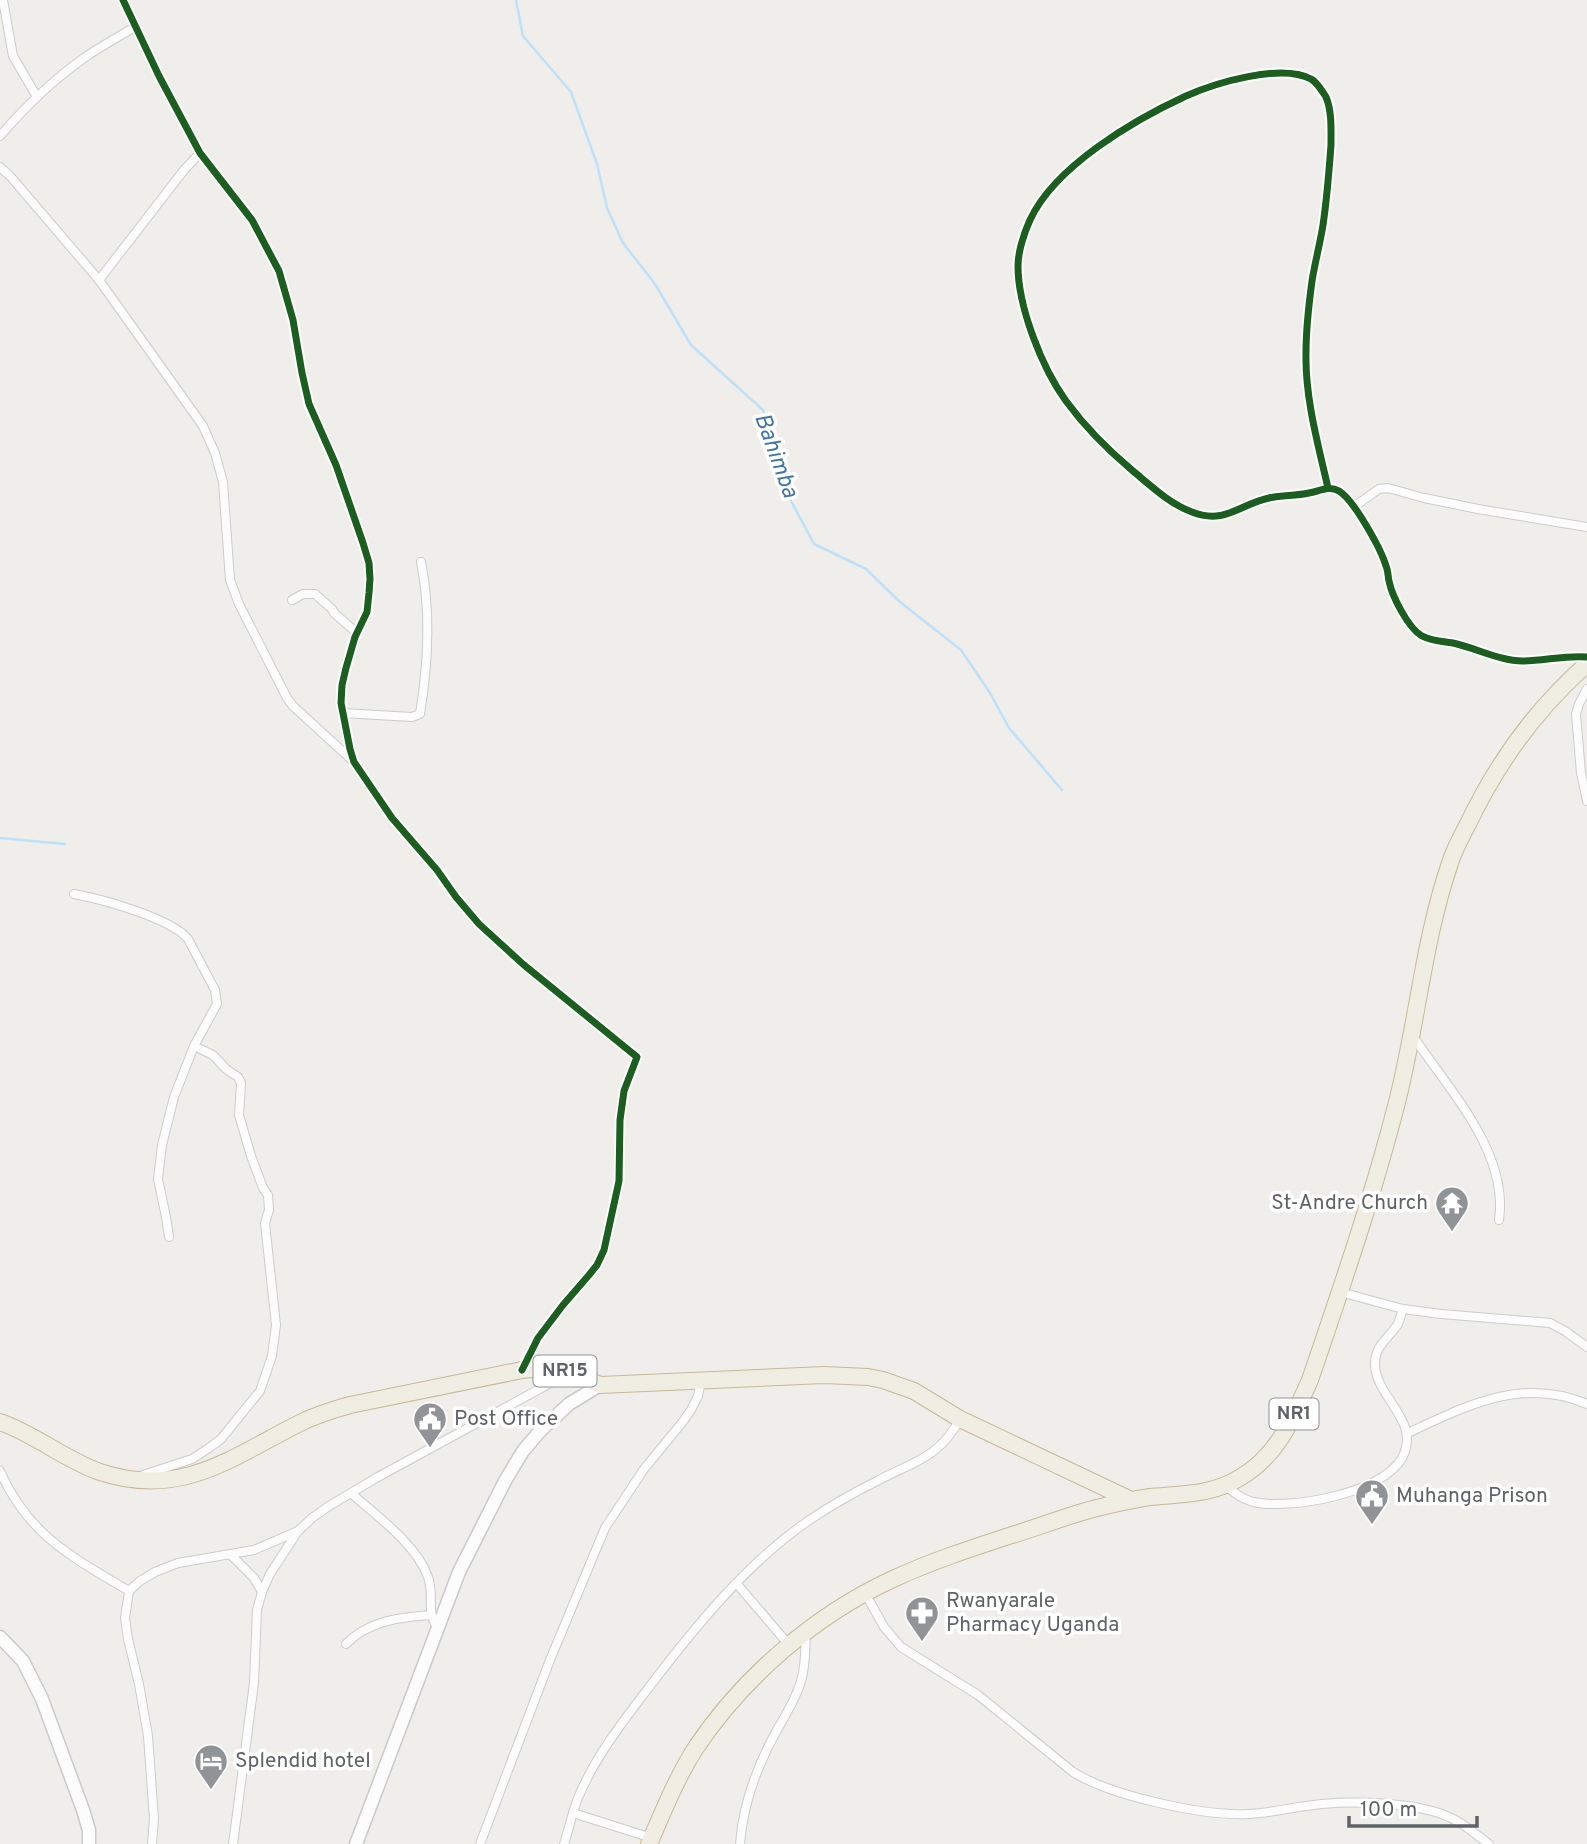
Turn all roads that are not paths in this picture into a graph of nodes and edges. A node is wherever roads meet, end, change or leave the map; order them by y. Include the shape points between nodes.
1 (3, 0) edge
2 (123, 0) edge
3 (136, 26) junction
4 (37, 97) junction
5 (0, 136) edge
6 (200, 153) junction
7 (0, 167) edge
8 (99, 280) junction
9 (1328, 488) junction
10 (1355, 506) junction
11 (1587, 527) edge
12 (422, 562) dead end
13 (292, 600) dead end
14 (357, 633) junction
15 (1587, 657) edge
16 (1587, 664) edge
17 (1587, 689) edge
18 (342, 713) junction
19 (355, 762) junction
20 (1587, 801) edge
21 (74, 894) dead end
22 (1411, 1033) junction
23 (194, 1046) junction
24 (1499, 1220) dead end
25 (169, 1237) dead end
26 (1340, 1292) junction
27 (1403, 1309) junction
28 (1587, 1347) edge
29 (522, 1370) junction
30 (569, 1372) junction
31 (701, 1380) junction
32 (600, 1385) junction
33 (1587, 1404) edge
34 (960, 1419) junction
35 (0, 1422) edge
36 (1408, 1433) junction
37 (0, 1471) edge
38 (131, 1479) junction
39 (1226, 1486) junction
40 (352, 1494) junction
41 (1131, 1500) junction
42 (298, 1531) junction
43 (231, 1555) junction
44 (737, 1584) junction
45 (129, 1591) junction
46 (262, 1592) junction
47 (865, 1593) junction
48 (431, 1615) junction
49 (438, 1629) junction
50 (806, 1632) junction
51 (0, 1637) edge
52 (346, 1644) dead end
53 (789, 1645) junction
54 (573, 1813) junction
55 (650, 1841) edge
56 (89, 1844) edge
57 (152, 1844) edge
58 (233, 1844) edge
59 (356, 1844) edge
60 (480, 1844) edge
61 (564, 1844) edge
62 (740, 1844) edge
63 (1489, 1844) edge

1 - 4 street via 13,55
2 - 3 street
3 - 4 street via 85,57
3 - 6 street
4 - 5 street
6 - 8 street
6 - 14 street via 252,220 285,288 309,404 369,563 367,612
7 - 8 street
8 - 19 street via 203,425 223,482 230,580 281,688 293,706
9 - 9 street via 1269,498 1220,516 1194,513 1174,504 1107,448 1064,398 1043,360 1020,293 1018,261 1031,218 1046,194 1092,151 1155,110 1233,79 1286,73 1309,78 1318,85 1330,109 1329,173 1306,351 1313,425
9 - 10 street
10 - 11 street via 1388,488
10 - 15 street via 1387,566 1390,587 1417,632 1435,641 1512,660
12 - 18 street via 427,646 420,714
13 - 14 street via 315,594
14 - 18 street via 342,685
16 - 22 highway, NR1 via 1515,743 1470,820 1450,862
17 - 20 street via 1576,714
18 - 19 street
19 - 29 street via 392,818 479,924 637,1057 624,1091 619,1181 604,1250 538,1338
21 - 23 street via 141,913 185,935 215,990 217,1004
22 - 24 street via 1486,1147 1498,1181
22 - 26 highway, NR1 via 1396,1104
23 - 25 street via 162,1145 158,1179
23 - 38 street via 212,1055 240,1083 239,1115 268,1195 265,1223 276,1325 272,1356 260,1391 220,1439 192,1459
26 - 27 street
26 - 39 highway, NR1 via 1310,1380 1276,1447 1253,1470
27 - 28 street via 1550,1322
27 - 36 street via 1377,1351 1375,1364 1381,1385
29 - 30 highway, NR15
29 - 38 highway, NR15 via 326,1412 196,1474 168,1480
30 - 32 highway, NR15
30 - 40 street
31 - 32 highway, NR15
31 - 34 highway, NR15 via 868,1377 914,1391
31 - 60 street via 686,1417 605,1528
32 - 49 street via 559,1413 523,1451 475,1538
33 - 36 street via 1547,1392 1520,1393 1457,1410
34 - 41 highway, NR15
34 - 44 street via 934,1452 807,1522
35 - 38 highway, NR15 via 83,1465
36 - 39 street via 1402,1458 1394,1467 1350,1492 1266,1504 1251,1502
37 - 45 street via 22,1510 43,1534
39 - 41 highway, NR1
40 - 42 street
40 - 48 street via 420,1560 431,1583
41 - 47 highway, NR1 via 968,1550
42 - 43 street
42 - 46 street
43 - 45 street via 178,1563 155,1572
43 - 46 street
44 - 53 street
44 - 54 street via 680,1646 618,1726
45 - 57 street via 125,1618 148,1736
46 - 58 street
47 - 50 highway, NR1
47 - 63 street via 901,1647 978,1695 1073,1772 1095,1784 1173,1806 1220,1813 1351,1802 1417,1807 1450,1817
48 - 49 street
48 - 52 street via 381,1623
49 - 59 street
50 - 53 highway, NR1
50 - 62 street via 802,1679 755,1775
51 - 56 street via 23,1661 42,1699 83,1810
53 - 55 highway, NR1 via 716,1720 694,1750
54 - 55 street
54 - 61 street

